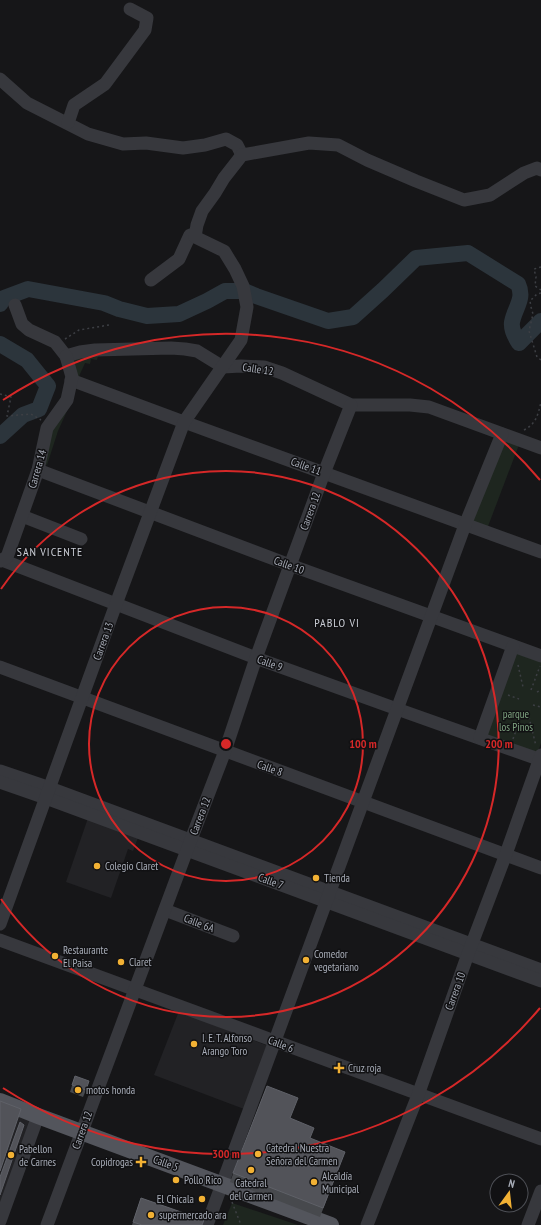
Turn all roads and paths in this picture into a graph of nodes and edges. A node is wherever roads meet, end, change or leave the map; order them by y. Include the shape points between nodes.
1 (130, 9) dead end
2 (0, 80) edge
3 (68, 123) junction
4 (242, 155) junction
5 (541, 170) edge
6 (195, 234) junction
7 (541, 267) edge
8 (151, 280) dead end
9 (541, 290) edge
10 (541, 293) edge
11 (15, 305) dead end
12 (110, 325) dead end
13 (57, 344) junction
14 (66, 356) junction
15 (541, 360) edge
16 (223, 367) junction
17 (71, 378) junction
18 (0, 394) edge
19 (541, 402) edge
20 (351, 406) junction
21 (540, 407) edge
22 (184, 422) junction
23 (47, 429) junction
24 (502, 434) junction
25 (516, 438) junction
26 (541, 448) edge
27 (38, 470) junction
28 (324, 473) junction
29 (150, 514) junction
30 (22, 516) junction
31 (465, 525) junction
32 (81, 539) dead end
33 (541, 552) edge
34 (1, 561) edge
35 (290, 565) junction
36 (116, 604) junction
37 (431, 616) junction
38 (513, 646) junction
39 (541, 656) edge
40 (256, 658) junction
41 (541, 662) edge
42 (518, 664) dead end
43 (0, 667) edge
44 (523, 687) dead end
45 (531, 690) dead end
46 (541, 690) edge
47 (537, 692) dead end
48 (82, 697) junction
49 (533, 705) dead end
50 (541, 707) edge
51 (397, 710) junction
52 (522, 714) dead end
53 (529, 717) dead end
54 (480, 738) junction
55 (510, 748) junction
56 (225, 751) junction
57 (540, 758) edge
58 (0, 771) edge
59 (0, 782) edge
60 (48, 793) junction
61 (363, 802) junction
62 (189, 845) junction
63 (506, 854) junction
64 (541, 868) edge
65 (328, 897) junction
66 (165, 910) junction
67 (0, 924) edge
68 (233, 936) dead end
69 (0, 940) edge
70 (470, 950) junction
71 (541, 970) edge
72 (541, 981) edge
73 (135, 988) junction
74 (275, 1042) junction
75 (418, 1095) junction
76 (0, 1101) edge
77 (38, 1116) junction
78 (81, 1132) junction
79 (541, 1139) edge
80 (223, 1184) junction
81 (541, 1191) edge
82 (0, 1221) edge
83 (47, 1225) edge
84 (208, 1225) edge
85 (241, 1225) edge
86 (331, 1225) edge
87 (367, 1225) edge
88 (528, 1225) edge

1 - 3 street via 147,18 145,30 105,84 74,105
2 - 3 street via 27,103
3 - 4 street via 88,134 123,144 146,143 183,148 226,139 238,145
4 - 5 street via 309,143 338,145 367,160 464,200 490,195 524,173 537,168
4 - 6 street via 202,211
6 - 8 street via 190,235 179,259
6 - 16 street, Carrera 13 via 195,237 224,251 244,290 247,307 241,340
7 - 9 path via 534,269 535,286
10 - 15 path via 530,301 533,314 529,331 537,357
11 - 13 street via 22,324
12 - 13 path via 79,330
13 - 14 street
14 - 16 street via 95,350 178,348 197,351
14 - 17 street
16 - 20 street, Calle 12 via 264,367
16 - 22 street, Carrera 13
17 - 22 street, Calle 11
17 - 23 street, Carrera 14 via 67,400
18 - 23 path via 10,397 7,416 31,414 44,422
19 - 21 path
20 - 24 street, Calle 12 via 429,407
20 - 28 street, Carrera 12
21 - 25 path via 536,420 519,432
22 - 28 street, Calle 11
22 - 29 street, Carrera 13
23 - 27 street, Carrera 14
24 - 25 street, Calle 12
24 - 31 street
25 - 26 street, Calle 12
27 - 29 street, Calle 10
27 - 30 street, Carrera 14
28 - 31 street, Calle 11
28 - 35 street, Carrera 12
29 - 35 street, Calle 10
29 - 36 street, Carrera 13
30 - 32 street
30 - 34 street, Carrera 14 via 7,557
31 - 33 street, Calle 11
31 - 37 street
34 - 36 street, Calle 9
35 - 37 street, Calle 10
35 - 40 street, Carrera 12
36 - 40 street, Calle 9
36 - 48 street, Carrera 13
37 - 38 street, Calle 10
37 - 51 street
38 - 39 street, Calle 10
38 - 54 street
40 - 51 street, Calle 9
40 - 56 street, Carrera 12
41 - 45 path
42 - 44 path
43 - 48 street, Calle 8
46 - 47 path
48 - 56 street, Calle 8
48 - 60 street, Carrera 13
49 - 50 path
51 - 54 street, Calle 9
51 - 61 street
52 - 55 path
53 - 57 path
54 - 55 street, Calle 9
55 - 57 street, Calle 9
56 - 61 street, Calle 8
56 - 62 street, Carrera 12
57 - 63 street, Carrera 10
58 - 60 street, Calle 7
59 - 60 street, Calle 7
60 - 62 street, Calle 7
60 - 67 street, Carrera 13
61 - 63 street, Calle 8
61 - 65 street
62 - 65 street, Calle 7
62 - 66 street, Carrera 12
63 - 64 street, Calle 8
63 - 70 street, Carrera 10
65 - 70 street, Calle 7
65 - 74 street
66 - 68 street, Calle 6A
66 - 73 street, Carrera 12
69 - 73 street, Calle 6
70 - 71 street, Calle 7
70 - 72 street, Calle 7
70 - 75 street, Carrera 10
73 - 74 street, Calle 6
73 - 78 street, Carrera 12
74 - 75 street, Calle 6
74 - 80 street
75 - 79 street, Calle 6
75 - 87 street, Carrera 10
76 - 77 main road, Calle 5
77 - 78 main road, Calle 5
77 - 82 street
78 - 80 main road, Calle 5
78 - 83 street, Carrera 12
80 - 84 street
80 - 85 path
80 - 86 main road, Calle 5
81 - 88 street

